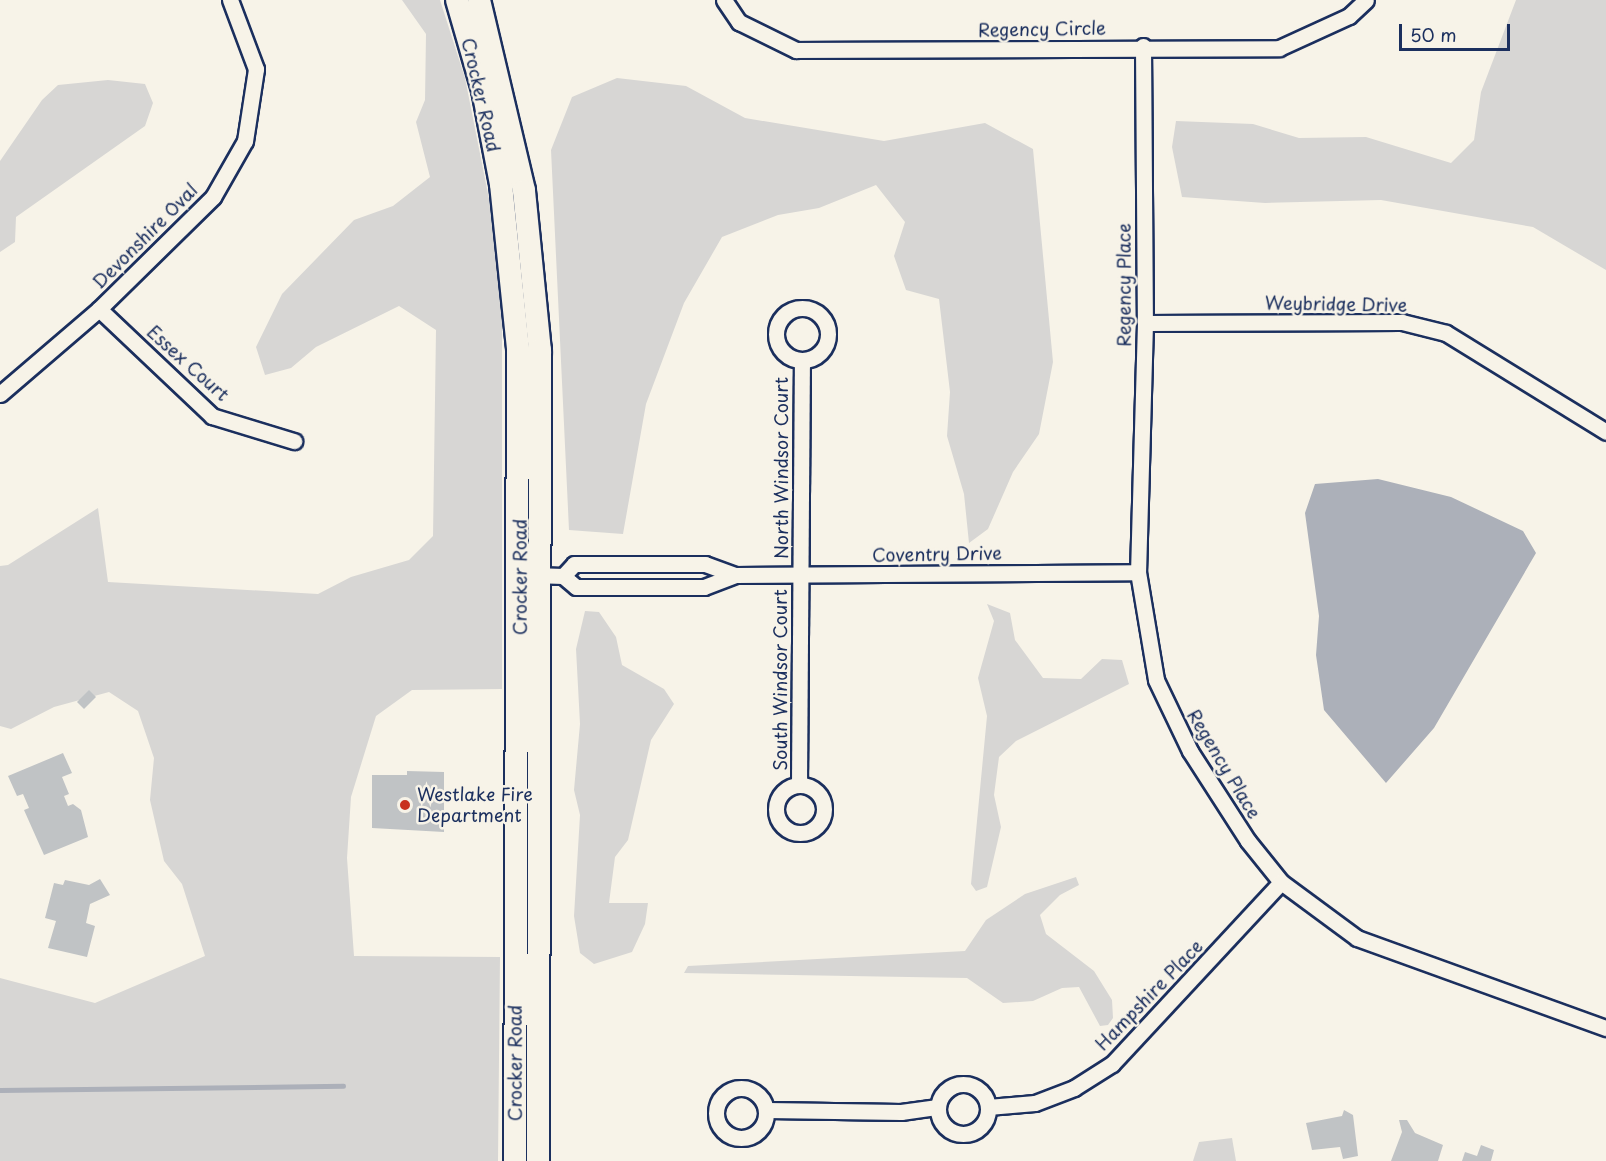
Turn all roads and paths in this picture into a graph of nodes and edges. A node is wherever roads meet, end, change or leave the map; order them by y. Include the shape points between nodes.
1 (230, 0) edge
2 (457, 0) edge
3 (479, 0) edge
4 (724, 0) edge
5 (1366, 0) edge
6 (1143, 46) junction
7 (99, 309) junction
8 (1144, 323) junction
9 (802, 360) dead end
10 (0, 394) edge
11 (1606, 432) edge
12 (294, 441) dead end
13 (1138, 572) junction
14 (735, 575) junction
15 (800, 575) junction
16 (541, 576) junction
17 (799, 784) dead end
18 (1281, 882) junction
19 (1606, 1028) edge
20 (938, 1107) junction
21 (988, 1107) junction
22 (766, 1110) dead end
23 (515, 1161) edge
24 (538, 1161) edge

1 - 7 street, Devonshire Oval via 256,69 245,141 213,197
2 - 16 main road, Crocker Road via 483,90 505,212
3 - 16 main road, Crocker Road via 524,190 538,311
4 - 6 street, Regency Circle via 739,22 796,50
5 - 6 street, Regency Circle via 1349,16 1279,48
6 - 8 street, Regency Place
7 - 10 street, Devonshire Oval
7 - 12 street, Essex Court via 212,416
8 - 11 street, Weybridge Drive via 1413,325 1446,333 1481,351
8 - 13 street, Regency Place
9 - 15 street, North Windsor Court
13 - 15 street, Coventry Drive
13 - 18 street, Regency Place via 1153,673 1190,751 1248,842
14 - 15 street, Coventry Drive
14 - 16 street, Coventry Drive via 704,587 576,587
14 - 16 street, Coventry Drive via 705,564 574,564
15 - 17 street, South Windsor Court
16 - 23 main road, Crocker Road
16 - 24 main road, Crocker Road
18 - 19 street, Regency Place via 1357,938
18 - 21 street, Hampshire Place via 1112,1065 1074,1088 1035,1103
20 - 21 street via 950,1087 966,1084 981,1091
20 - 21 street via 946,1129 962,1134 978,1129
20 - 22 street via 901,1112

